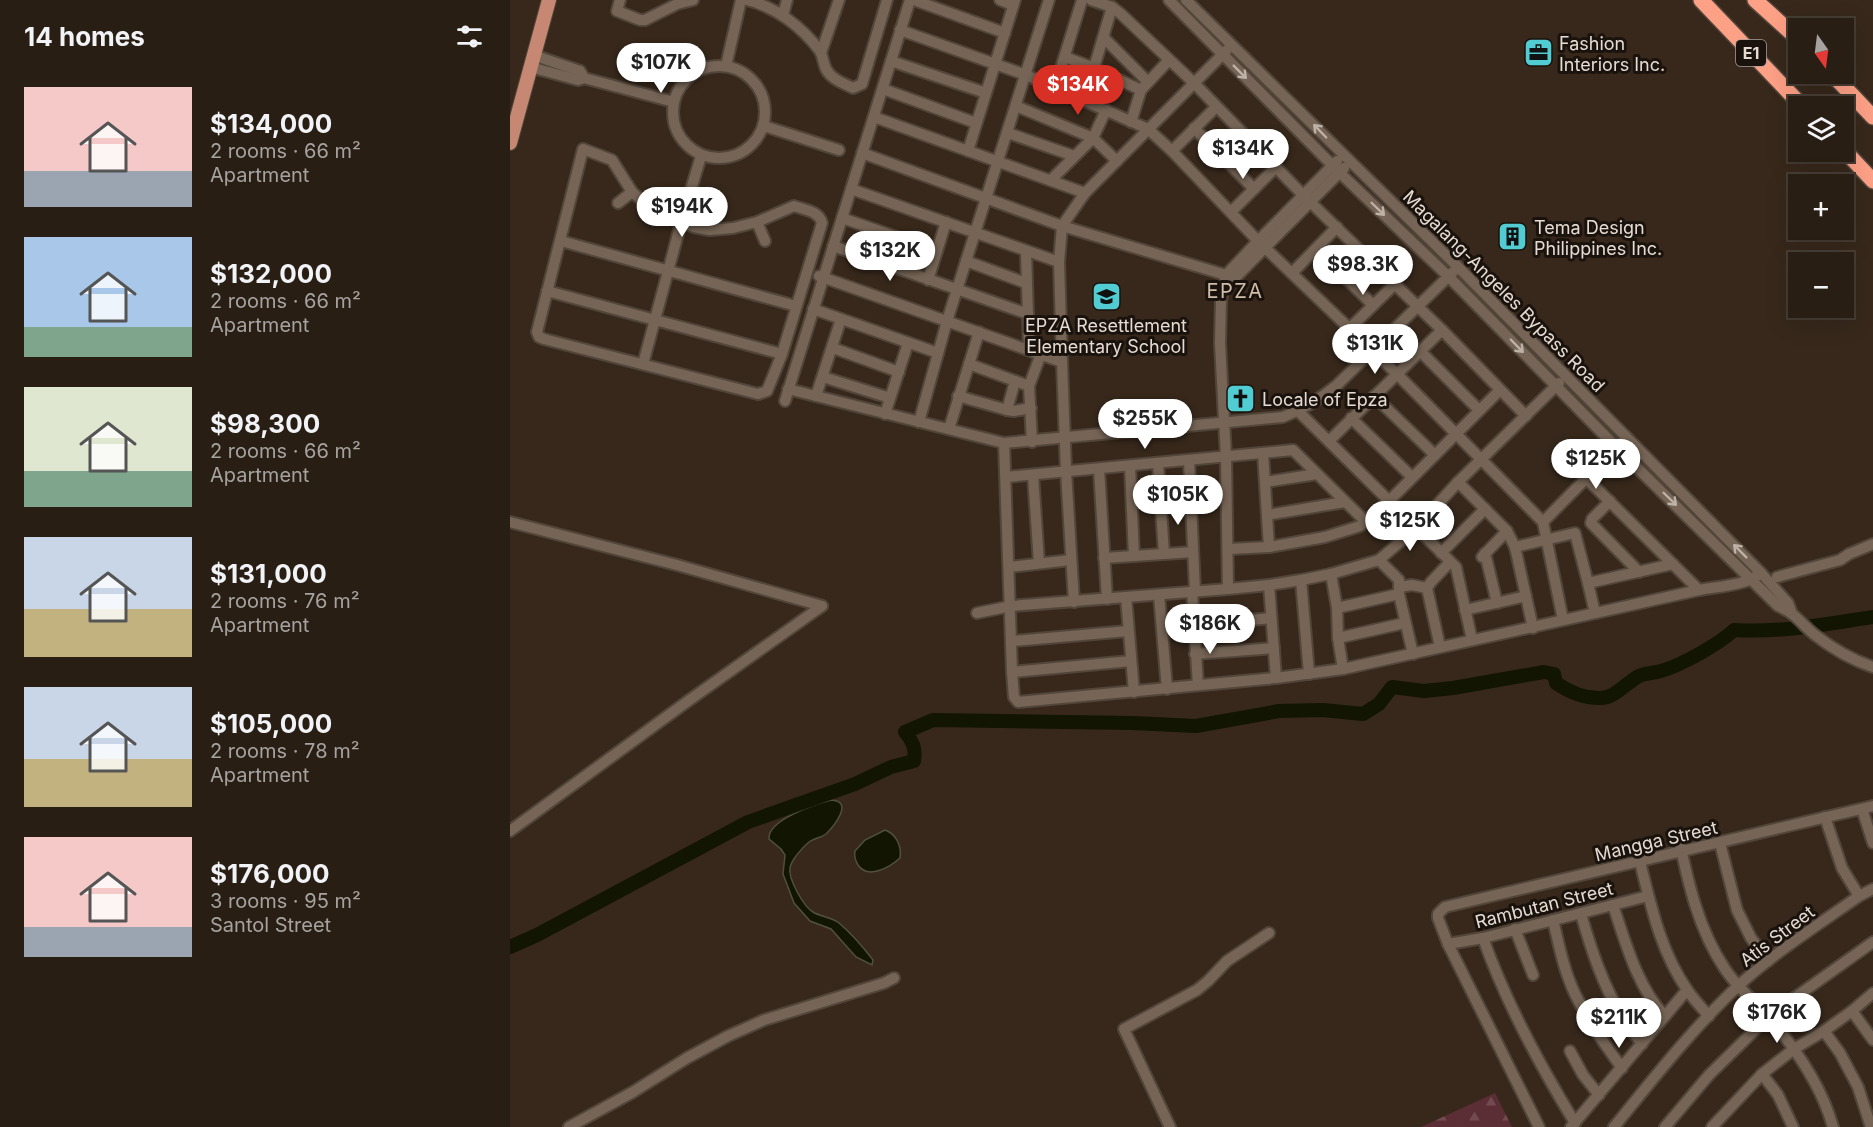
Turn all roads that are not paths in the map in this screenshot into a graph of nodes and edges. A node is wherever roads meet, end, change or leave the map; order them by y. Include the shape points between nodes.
1 (549, 0) edge
2 (620, 0) edge
3 (693, 0) edge
4 (741, 0) edge
5 (747, 0) edge
6 (788, 0) edge
7 (839, 0) edge
8 (887, 0) edge
9 (912, 0) edge
10 (1000, 0) edge
11 (1049, 0) edge
12 (1082, 0) edge
13 (1091, 0) edge
14 (1169, 0) edge
15 (1186, 0) edge
16 (1701, 0) edge
17 (1755, 0) edge
18 (677, 2) edge
19 (1014, 2) edge
20 (1112, 7) junction
21 (783, 15) junction
22 (900, 30) junction
23 (1788, 30) edge
24 (1005, 33) junction
25 (1104, 38) junction
26 (1232, 44) junction
27 (821, 53) junction
28 (1222, 54) junction
29 (1065, 57) junction
30 (1169, 60) junction
31 (532, 61) junction
32 (891, 61) junction
33 (996, 64) junction
34 (726, 66) junction
35 (1094, 68) junction
36 (1026, 75) junction
37 (1192, 82) junction
38 (1842, 84) edge
39 (1144, 86) junction
40 (1055, 87) junction
41 (883, 88) junction
42 (986, 93) junction
43 (1792, 96) edge
44 (674, 102) junction
45 (1016, 106) junction
46 (1216, 107) junction
47 (1106, 110) junction
48 (874, 117) junction
49 (1873, 117) edge
50 (1131, 122) junction
51 (976, 123) junction
52 (764, 126) junction
53 (1148, 129) junction
54 (1194, 129) junction
55 (1008, 133) junction
56 (1093, 138) junction
57 (510, 143) edge
58 (839, 150) dead end
59 (968, 151) junction
60 (1172, 151) junction
61 (862, 153) junction
62 (701, 156) junction
63 (1074, 156) junction
64 (1347, 159) junction
65 (1117, 160) junction
66 (1854, 161) edge
67 (998, 162) junction
68 (1276, 167) junction
69 (1336, 169) junction
70 (1051, 180) junction
71 (1873, 181) edge
72 (851, 189) junction
73 (1254, 189) junction
74 (632, 192) junction
75 (1085, 193) junction
76 (987, 198) junction
77 (1307, 198) junction
78 (618, 203) dead end
79 (1231, 212) junction
80 (842, 218) junction
81 (757, 222) junction
82 (946, 222) junction
83 (681, 223) junction
84 (1062, 225) junction
85 (1337, 227) junction
86 (976, 232) junction
87 (561, 241) junction
88 (765, 241) dead end
89 (1261, 244) junction
90 (832, 246) junction
91 (1316, 249) junction
92 (937, 251) junction
93 (1026, 251) junction
94 (966, 261) junction
95 (1059, 262) junction
96 (1458, 267) junction
97 (669, 271) junction
98 (1293, 272) junction
99 (821, 277) junction
100 (1449, 277) junction
101 (1230, 278) junction
102 (928, 280) junction
103 (1026, 283) junction
104 (1395, 284) junction
105 (547, 291) junction
106 (957, 291) junction
107 (1373, 305) junction
108 (796, 306) junction
109 (1418, 306) junction
110 (813, 309) junction
111 (1028, 314) junction
112 (841, 319) junction
113 (656, 320) junction
114 (947, 321) junction
115 (1350, 328) junction
116 (1442, 330) junction
117 (979, 332) junction
118 (908, 343) junction
119 (833, 348) junction
120 (1029, 350) junction
121 (1372, 351) junction
122 (1420, 351) junction
123 (938, 352) junction
124 (782, 354) junction
125 (1041, 354) junction
126 (1062, 362) junction
127 (643, 364) junction
128 (969, 364) junction
129 (899, 372) junction
130 (1397, 374) junction
131 (1566, 376) junction
132 (823, 377) junction
133 (1016, 381) junction
134 (1029, 386) junction
135 (1556, 387) junction
136 (1500, 390) junction
137 (816, 396) junction
138 (958, 396) junction
139 (1374, 396) junction
140 (890, 398) junction
141 (1031, 408) junction
142 (1007, 410) junction
143 (1479, 410) junction
144 (1298, 411) junction
145 (885, 414) junction
146 (1526, 417) junction
147 (1351, 418) junction
148 (919, 422) junction
149 (1225, 423) junction
150 (949, 429) junction
151 (1456, 434) junction
152 (1626, 438) junction
153 (1065, 439) junction
154 (1329, 441) junction
155 (1032, 442) junction
156 (1004, 443) junction
157 (1617, 448) junction
158 (1263, 453) junction
159 (1435, 455) junction
160 (1226, 457) junction
161 (1189, 460) junction
162 (1481, 460) junction
163 (1158, 463) junction
164 (1130, 466) junction
165 (1099, 469) junction
166 (1066, 471) junction
167 (1317, 474) junction
168 (1033, 475) junction
169 (1006, 477) junction
170 (1412, 477) junction
171 (1587, 479) junction
172 (1265, 482) junction
173 (1458, 482) junction
174 (1389, 501) junction
175 (1610, 501) junction
176 (1345, 502) junction
177 (1485, 508) junction
178 (1267, 515) junction
179 (510, 522) edge
180 (1366, 522) junction
181 (1543, 522) junction
182 (1415, 529) junction
183 (1507, 531) junction
184 (1546, 540) junction
185 (1873, 544) edge
186 (1269, 547) junction
187 (1515, 547) junction
188 (1229, 549) junction
189 (1193, 552) junction
190 (1441, 553) junction
191 (1164, 554) junction
192 (1134, 556) junction
193 (1104, 558) junction
194 (1071, 560) junction
195 (1379, 560) junction
196 (1450, 562) junction
197 (1039, 563) junction
198 (1673, 564) junction
199 (1009, 567) junction
200 (1639, 572) junction
201 (1331, 574) junction
202 (1757, 576) junction
203 (1778, 578) dead end
204 (1301, 580) junction
205 (1588, 583) junction
206 (1269, 585) junction
207 (1427, 588) junction
208 (1228, 590) junction
209 (1399, 590) junction
210 (1699, 590) junction
211 (1194, 591) junction
212 (1159, 595) junction
213 (1526, 596) junction
214 (1126, 597) junction
215 (1107, 599) junction
216 (1074, 602) junction
217 (1497, 603) junction
218 (1011, 606) junction
219 (1337, 608) junction
220 (1466, 610) junction
221 (977, 613) dead end
222 (1596, 613) junction
223 (1271, 618) junction
224 (1563, 620) junction
225 (1405, 623) junction
226 (1194, 626) junction
227 (1533, 628) junction
228 (1128, 631) junction
229 (1338, 638) junction
230 (1472, 640) junction
231 (1012, 641) junction
232 (1440, 647) junction
233 (1274, 648) junction
234 (1195, 654) junction
235 (1413, 654) junction
236 (1131, 661) junction
237 (1873, 667) edge
238 (1343, 669) junction
239 (1012, 672) junction
240 (1309, 674) junction
241 (1276, 678) junction
242 (1198, 685) junction
243 (1167, 688) junction
244 (1134, 692) junction
245 (1868, 807) edge
246 (1825, 817) junction
247 (510, 831) edge
248 (1678, 835) dead end
249 (1720, 843) junction
250 (1873, 843) edge
251 (1682, 852) junction
252 (1640, 862) junction
253 (1873, 889) edge
254 (1648, 896) junction
255 (1859, 896) junction
256 (1613, 905) junction
257 (1581, 914) junction
258 (1553, 920) junction
259 (1515, 929) junction
260 (1269, 933) dead end
261 (1483, 938) junction
262 (1873, 942) edge
263 (1448, 944) junction
264 (1768, 961) junction
265 (1533, 975) dead end
266 (894, 978) dead end
267 (1738, 986) junction
268 (1687, 990) junction
269 (1873, 993) edge
270 (1784, 1006) junction
271 (1852, 1011) junction
272 (1765, 1013) junction
273 (1665, 1016) junction
274 (1709, 1016) junction
275 (1773, 1024) junction
276 (1755, 1030) junction
277 (1824, 1031) junction
278 (1873, 1040) edge
279 (1642, 1044) junction
280 (1794, 1049) junction
281 (1570, 1051) dead end
282 (1622, 1068) junction
283 (1762, 1074) junction
284 (1599, 1095) junction
285 (1573, 1125) edge
286 (569, 1127) edge
287 (1170, 1127) edge
288 (1539, 1127) edge
289 (1614, 1127) edge
290 (1665, 1127) edge
291 (1712, 1127) edge
292 (1793, 1127) edge
293 (1833, 1127) edge
294 (1871, 1127) edge

1 - 31 main road
2 - 18 street via 617,11 640,20
3 - 18 street
4 - 34 street
5 - 21 street
6 - 21 street
7 - 27 street
8 - 27 street via 862,84 853,88 832,76
9 - 22 street
9 - 24 street
10 - 19 street
11 - 36 street
12 - 29 street
13 - 20 street
14 - 28 street, Magalang-Angeles Bypass Road
15 - 26 street, Magalang-Angeles Bypass Road
16 - 43 highway, E1
17 - 23 highway, E1
19 - 24 street
20 - 25 street
20 - 30 street
21 - 27 street
22 - 32 street
22 - 33 street
24 - 33 street
25 - 35 street
25 - 39 street
26 - 28 street
64 -> 26 street, Magalang-Angeles Bypass Road
28 - 37 street
28 -> 69 street, Magalang-Angeles Bypass Road
29 - 35 street
29 - 40 street
30 - 37 street
30 - 39 street
31 - 44 street via 570,79 584,78
31 - 57 main road
32 - 41 street
32 - 42 street
33 - 36 street
33 - 42 street
34 - 44 street via 700,70 687,78
34 - 52 street via 754,80 762,93
35 - 39 street
36 - 40 street
36 - 45 street
37 - 46 street
37 - 53 street
38 - 49 highway
39 - 50 street
40 - 47 street
41 - 48 street
41 - 51 street
42 - 51 street
44 - 62 street via 677,132
45 - 55 street
45 - 56 street
46 - 54 street
46 - 68 street
47 - 50 street
47 - 56 street
48 - 59 street
48 - 61 street
50 - 53 street
51 - 59 street
52 - 58 street
52 - 62 street via 753,144 735,156
53 - 60 street
53 - 65 street
54 - 60 street
54 - 73 street
55 - 63 street
55 - 67 street
56 - 63 street
56 - 65 street
59 - 67 street
60 - 79 street
61 - 72 street
61 - 76 street
62 - 83 street
63 - 70 street
64 - 69 street
64 - 96 street, Magalang-Angeles Bypass Road
65 - 75 street
66 - 71 highway
67 - 70 street
67 - 76 street
68 - 73 street
68 - 77 street
69 - 77 street
69 -> 100 street, Magalang-Angeles Bypass Road
70 - 75 street
72 - 80 street
72 - 82 street
73 - 79 street
74 - 78 street
74 - 83 street via 651,208
74 - 87 street via 612,160 583,149
75 - 84 street
76 - 84 street
76 - 86 street
77 - 85 street
77 - 89 street
79 - 89 street
80 - 90 street
80 - 92 street
81 - 83 street via 710,230
81 - 88 street
81 - 108 street via 794,206 821,219
82 - 86 street
82 - 92 street
83 - 97 street
84 - 95 street
84 - 101 street
85 - 91 street
85 - 104 street
86 - 93 street
86 - 94 street
87 - 97 street
87 - 105 street
89 - 98 street
89 - 101 street
90 - 99 street
90 - 102 street
91 - 98 street
91 - 107 street
92 - 102 street
93 - 95 street
93 - 103 street
94 - 103 street
94 - 106 street
95 - 126 street
96 - 100 street
96 - 131 street, Magalang-Angeles Bypass Road
97 - 108 street
97 - 113 street
98 - 115 street
99 - 110 street
99 - 114 street
100 - 109 street
100 -> 135 street, Magalang-Angeles Bypass Road
101 - 149 street via 1221,300
102 - 106 street
103 - 111 street
104 - 107 street
104 - 109 street
105 - 113 street
105 - 127 street via 539,337
106 - 111 street
106 - 114 street
107 - 115 street
108 - 124 street
109 - 116 street
109 - 121 street
110 - 112 street
110 - 137 street via 787,395
111 - 120 street
112 - 118 street
112 - 119 street
113 - 124 street
113 - 127 street
114 - 117 street
114 - 123 street
115 - 121 street
116 - 122 street
116 - 136 street
117 - 120 street
117 - 128 street
118 - 123 street
118 - 129 street
119 - 129 street
119 - 132 street
120 - 125 street
121 - 130 street
121 - 144 street via 1319,400
122 - 130 street
122 - 143 street
123 - 148 street
124 - 127 street via 767,391 759,394
125 - 126 street
125 - 134 street
126 - 153 street
128 - 133 street
128 - 138 street
129 - 140 street
130 - 139 street
130 - 151 street
131 - 135 street
131 - 152 street, Magalang-Angeles Bypass Road
132 - 137 street
132 - 140 street
133 - 134 street
133 - 142 street
134 - 141 street
135 - 146 street
135 - 157 street, Magalang-Angeles Bypass Road
136 - 143 street
136 - 146 street
137 - 145 street
138 - 142 street
138 - 150 street
139 - 147 street
139 - 159 street
140 - 145 street
141 - 142 street
141 - 155 street
143 - 151 street
144 - 149 street via 1266,420
144 - 154 street
145 - 148 street
146 - 162 street
147 - 154 street
147 - 170 street
148 - 150 street
149 - 153 street
149 - 160 street
150 - 156 street
151 - 159 street
151 - 162 street
152 - 157 street
202 -> 152 street, Magalang-Angeles Bypass Road
153 - 155 street
153 - 166 street
154 - 174 street
155 - 156 street
156 - 169 street
157 - 171 street
157 -> 202 street, Magalang-Angeles Bypass Road
158 - 160 street
158 - 167 street via 1293,450
158 - 172 street
159 - 170 street
160 - 161 street
160 - 188 street
161 - 163 street
161 - 189 street
162 - 173 street
162 - 181 street
163 - 164 street
163 - 191 street
164 - 165 street
164 - 192 street
165 - 166 street
165 - 193 street
166 - 168 street
166 - 194 street
167 - 172 street
167 - 176 street
168 - 169 street
168 - 197 street
169 - 199 street
170 - 174 street
171 - 175 street
171 - 181 street
172 - 178 street
173 - 177 street
173 - 182 street
174 - 180 street
174 - 182 street
175 - 198 street
175 - 200 street via 1591,523
176 - 178 street
176 - 180 street
177 - 183 street
177 - 190 street
178 - 186 street
179 - 247 street via 822,606
180 - 186 street via 1325,537
181 - 184 street
182 - 190 street
182 - 195 street
183 - 187 street
183 - 217 street via 1483,555
184 - 187 street
184 - 205 street via 1575,533
184 - 224 street
185 - 203 street via 1840,560
186 - 188 street
187 - 213 street
188 - 208 street
189 - 191 street
189 - 211 street
190 - 196 street
191 - 192 street
192 - 193 street
193 - 215 street
194 - 197 street
194 - 216 street
195 - 201 street
195 - 209 street via 1399,579
196 - 207 street
196 - 220 street via 1458,572
197 - 199 street
198 - 200 street
198 - 210 street
199 - 218 street
200 - 205 street
201 - 204 street
201 - 219 street
202 - 210 street
202 - 237 street, Magalang-Angeles Bypass Road via 1779,606 1793,613 1814,634 1846,656
204 - 206 street
204 - 240 street
205 - 222 street
206 - 208 street
206 - 223 street
207 - 209 street via 1412,585
207 - 232 street
208 - 211 street
209 - 219 street
209 - 225 street
210 - 222 street
211 - 212 street
211 - 226 street
212 - 214 street
212 - 243 street
213 - 217 street
213 - 227 street
214 - 215 street
214 - 228 street
215 - 216 street
216 - 218 street
217 - 220 street
218 - 221 street
218 - 231 street
219 - 229 street
220 - 230 street
222 - 224 street
223 - 226 street
223 - 233 street
224 - 227 street
225 - 229 street
225 - 235 street
226 - 234 street
227 - 230 street
228 - 231 street
228 - 236 street
229 - 238 street
230 - 232 street
231 - 239 street
232 - 235 street
233 - 234 street
233 - 241 street
234 - 242 street
235 - 238 street
236 - 239 street
236 - 244 street
238 - 240 street
239 - 244 street via 1018,702
240 - 241 street
241 - 242 street
242 - 243 street
243 - 244 street
245 - 246 street, Mangga Street
245 - 250 street
246 - 249 street, Mangga Street
246 - 255 street via 1842,868
248 - 251 street
249 - 251 street, Mangga Street
249 - 264 street via 1737,910
251 - 252 street, Mangga Street
251 - 267 street via 1697,915
252 - 254 street
252 - 263 street, Mangga Street via 1445,908 1438,918
253 - 255 street, Atis Street
254 - 256 street, Rambutan Street
254 - 268 street via 1659,934
255 - 264 street, Atis Street
256 - 257 street, Rambutan Street
256 - 273 street via 1635,965
257 - 258 street, Rambutan Street
257 - 279 street via 1605,984
258 - 259 street, Rambutan Street
258 - 282 street via 1576,996
259 - 261 street, Rambutan Street
259 - 265 street
260 - 287 street via 1227,961 1197,990 1124,1029
261 - 263 street, Rambutan Street
261 - 285 street via 1528,1041
262 - 270 street
263 - 288 street
264 - 267 street, Atis Street
266 - 286 street via 737,1032
267 - 272 street
267 - 274 street, Atis Street
268 - 273 street
268 - 274 street
269 - 271 street
270 - 272 street
270 - 275 street
271 - 277 street
271 - 278 street
272 - 275 street
272 - 276 street
273 - 279 street
274 - 289 street, Atis Street
275 - 276 street
275 - 280 street
276 - 290 street via 1709,1075
277 - 280 street
277 - 294 street via 1858,1087
279 - 282 street
280 - 283 street
280 - 293 street via 1812,1075
281 - 284 street
282 - 284 street
283 - 291 street
283 - 292 street via 1778,1095
284 - 285 street

